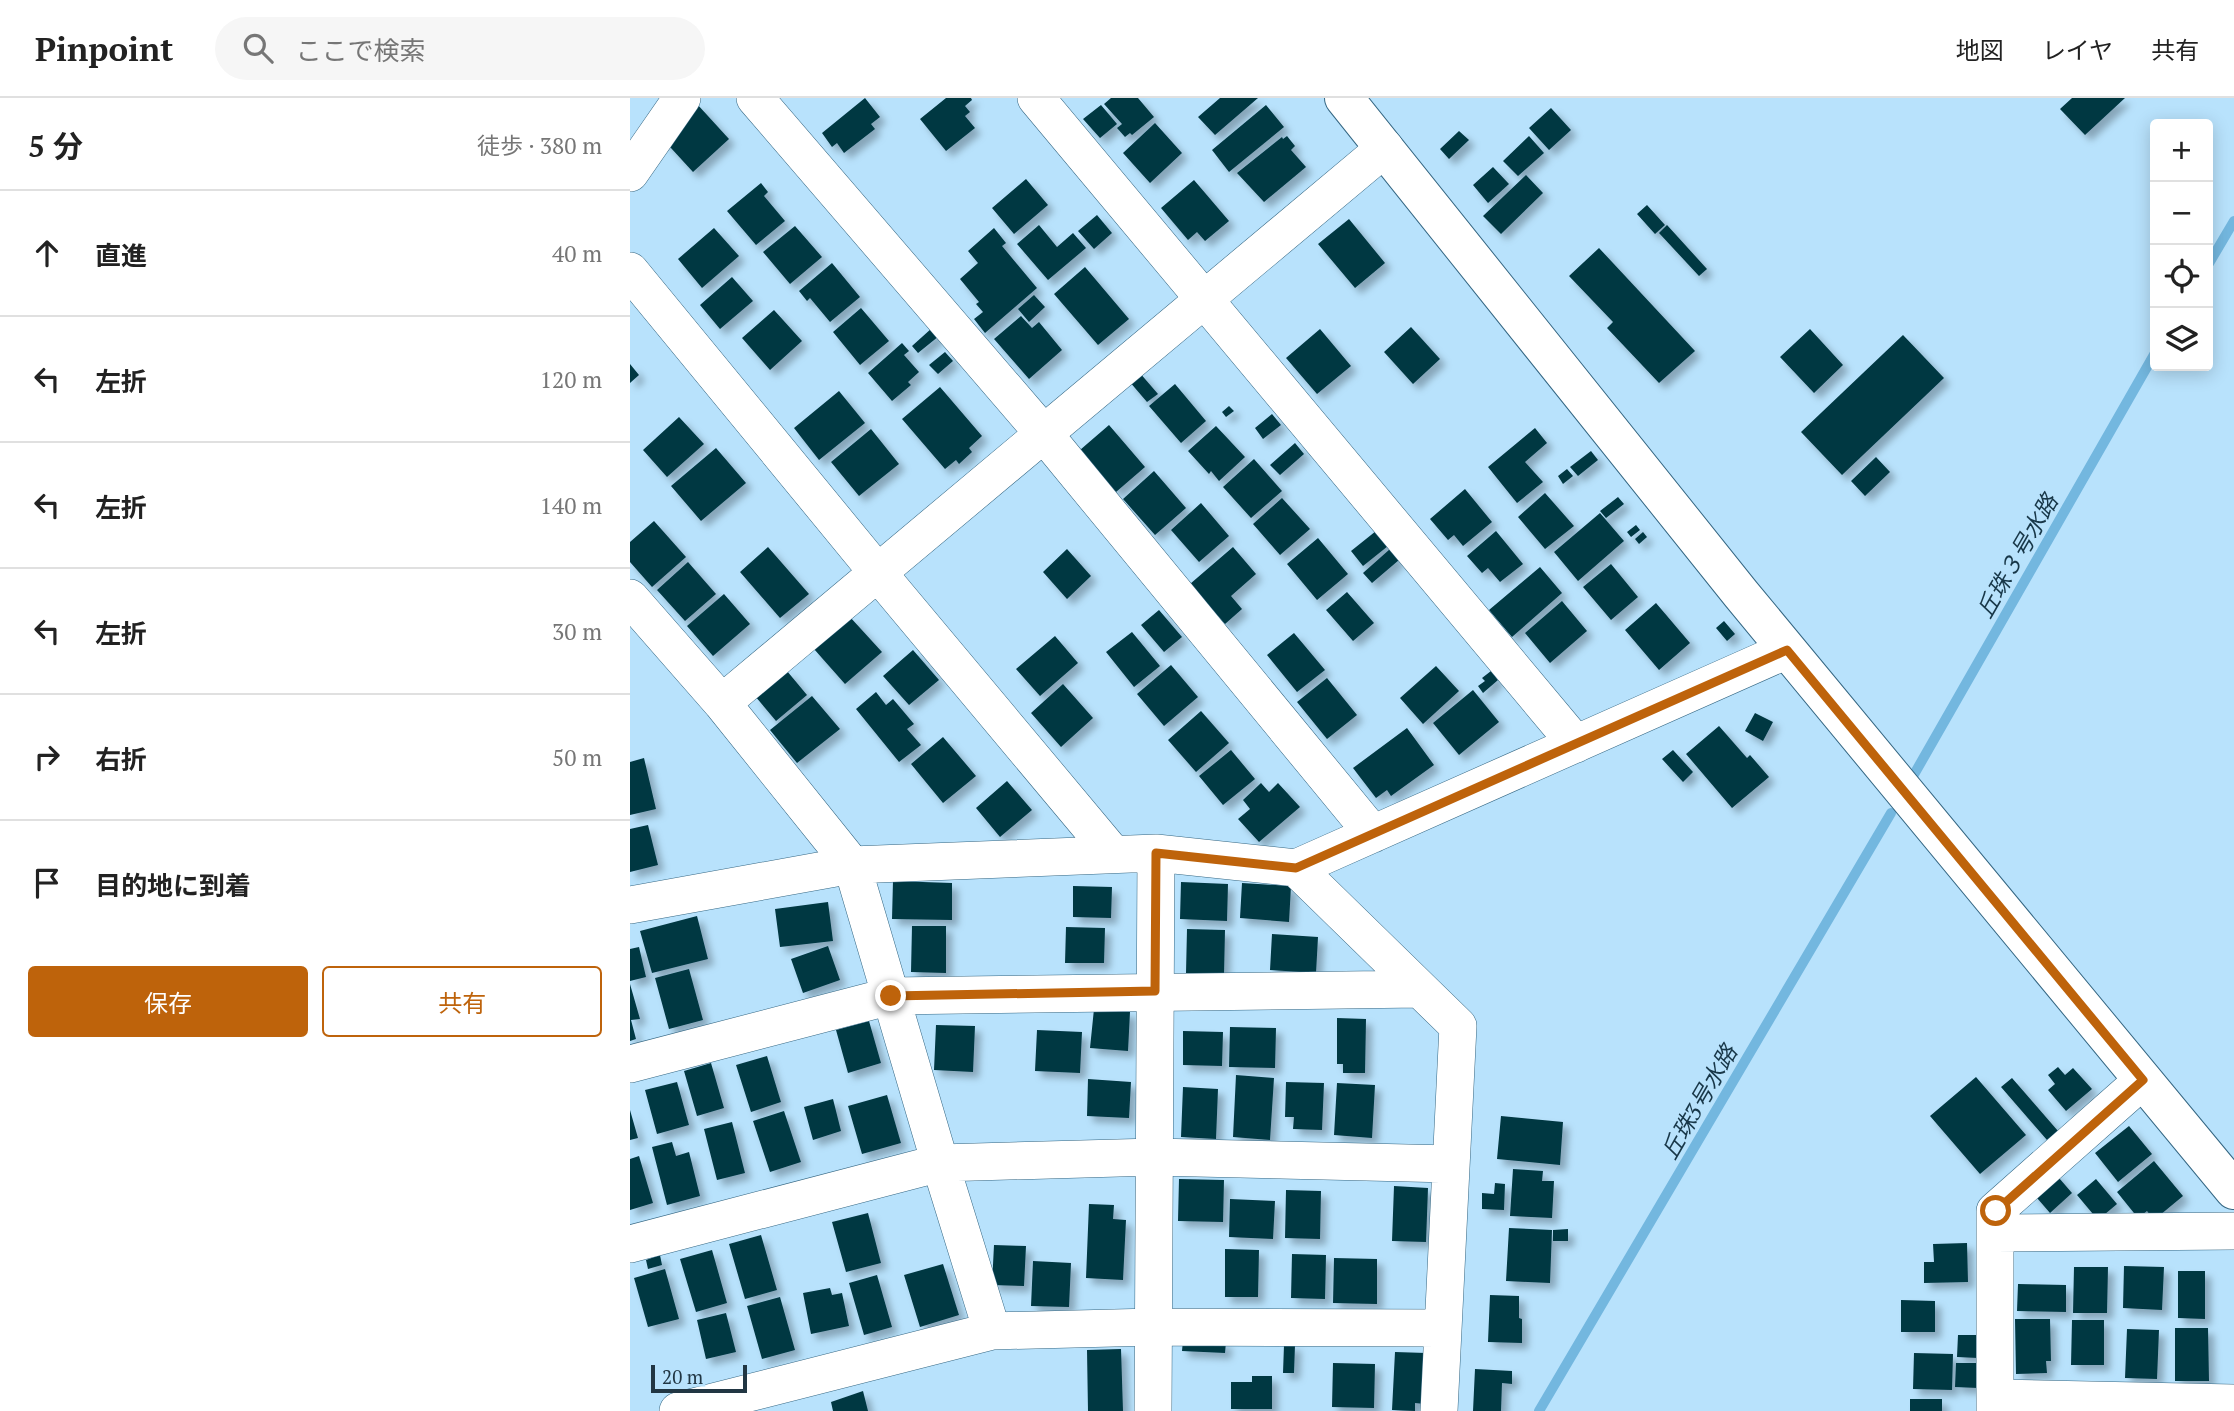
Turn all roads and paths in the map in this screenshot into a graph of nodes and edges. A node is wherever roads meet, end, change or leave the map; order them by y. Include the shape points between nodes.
1 (682, 98) edge
2 (755, 98) edge
3 (1036, 98) edge
4 (1345, 98) edge
5 (1385, 148) junction
6 (630, 173) edge
7 (630, 271) edge
8 (1204, 300) junction
9 (1044, 434) junction
10 (878, 573) junction
11 (630, 598) edge
12 (1787, 650) junction
13 (722, 703) junction
14 (1576, 744) junction
15 (1373, 834) junction
16 (1156, 853) junction
17 (1113, 854) junction
18 (852, 865) junction
19 (1296, 868) junction
20 (630, 905) edge
21 (1420, 989) junction
22 (1155, 991) junction
23 (891, 996) junction
24 (630, 1064) edge
25 (2143, 1080) junction
26 (1154, 1157) junction
27 (940, 1163) junction
28 (1451, 1164) junction
29 (2234, 1190) edge
30 (2234, 1231) edge
31 (1995, 1233) junction
32 (630, 1244) edge
33 (1153, 1327) junction
34 (1443, 1328) junction
35 (992, 1331) junction
36 (2234, 1403) edge
37 (1995, 1405) edge
38 (678, 1411) edge
39 (1153, 1411) edge
40 (1439, 1411) edge

1 - 6 street
2 - 9 street
3 - 8 street
4 - 5 street
5 - 8 street
5 - 12 street
7 - 10 street
8 - 9 street
8 - 14 street
9 - 10 street
9 - 15 street
10 - 13 street
10 - 17 street
11 - 13 street
12 - 14 street
12 - 25 street
13 - 18 street
14 - 15 street
15 - 19 street
16 - 17 street
16 - 19 street
16 - 22 street
17 - 18 street
18 - 20 street
18 - 23 street
19 - 21 street
21 - 22 street
21 - 28 street via 1458,1026
22 - 23 street
22 - 26 street
23 - 24 street
23 - 27 street
25 - 29 street
25 - 31 street via 1996,1211
26 - 27 street
26 - 28 street
26 - 33 street
27 - 32 street
27 - 35 street
28 - 34 street
30 - 31 street
31 - 37 street
33 - 34 street
33 - 35 street
33 - 39 street
34 - 40 street
35 - 38 street
36 - 37 street

